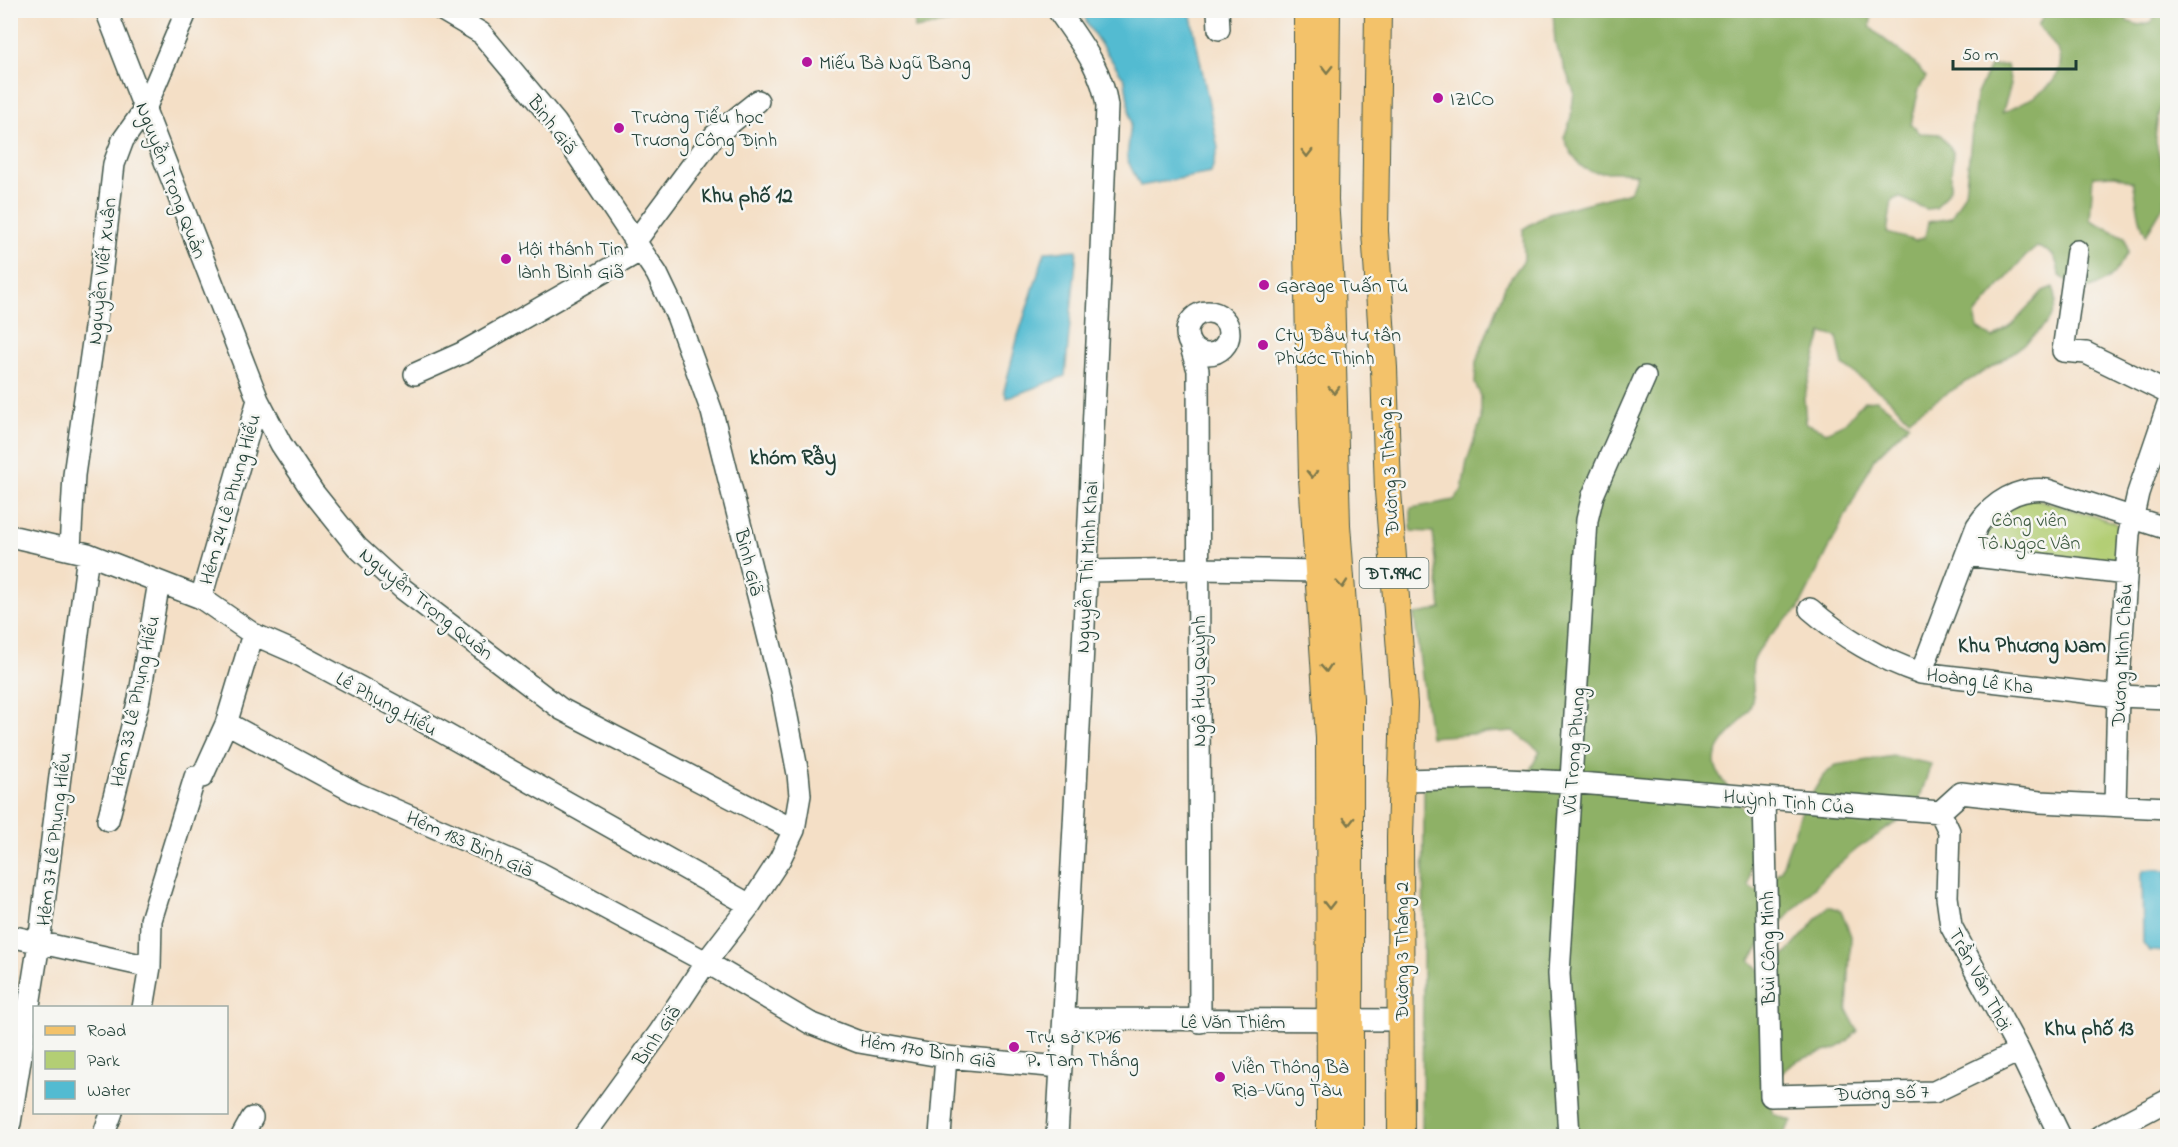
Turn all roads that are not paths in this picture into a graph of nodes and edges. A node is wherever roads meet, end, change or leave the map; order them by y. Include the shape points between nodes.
1 (106, 10) edge
2 (187, 10) edge
3 (442, 10) edge
4 (1058, 10) edge
5 (1307, 10) edge
6 (1327, 10) edge
7 (1364, 10) edge
8 (1378, 10) edge
9 (758, 101) dead end
10 (145, 109) junction
11 (637, 246) junction
12 (2077, 251) dead end
13 (1320, 285) junction
14 (1372, 290) junction
15 (1189, 341) dead end
16 (415, 374) dead end
17 (1645, 377) dead end
18 (2168, 393) edge
19 (258, 400) junction
20 (2168, 405) edge
21 (2131, 516) junction
22 (2168, 528) edge
23 (10, 536) edge
24 (79, 551) junction
25 (1966, 555) junction
26 (1197, 568) junction
27 (1088, 571) junction
28 (1319, 571) junction
29 (2126, 574) junction
30 (159, 582) junction
31 (201, 598) junction
32 (1810, 609) dead end
33 (253, 634) junction
34 (1921, 673) junction
35 (2118, 696) junction
36 (2168, 698) edge
37 (234, 727) dead end
38 (1339, 782) junction
39 (1571, 782) junction
40 (1398, 787) junction
41 (1764, 799) junction
42 (2115, 804) junction
43 (2168, 808) edge
44 (1940, 812) junction
45 (108, 820) dead end
46 (794, 830) junction
47 (750, 905) junction
48 (10, 936) edge
49 (39, 944) junction
50 (706, 962) junction
51 (150, 967) junction
52 (143, 1006) edge
53 (1064, 1019) junction
54 (1394, 1020) junction
55 (1339, 1021) junction
56 (1200, 1022) junction
57 (2019, 1051) junction
58 (946, 1057) junction
59 (1061, 1067) junction
60 (1771, 1096) joint
61 (2168, 1100) edge
62 (112, 1114) edge
63 (252, 1118) dead end
64 (10, 1123) edge
65 (592, 1134) edge
66 (103, 1137) edge
67 (242, 1137) edge
68 (940, 1137) edge
69 (1057, 1137) edge
70 (1330, 1137) edge
71 (1350, 1137) edge
72 (1385, 1137) edge
73 (1401, 1137) edge
74 (1569, 1137) edge
75 (2060, 1137) edge
76 (2100, 1137) edge

1 - 10 street, Nguyễn Trọng Quản
2 - 10 street, Nguyễn Viết Xuân
3 - 11 street, Bình Giã via 480,33 556,123
4 - 27 street, Nguyễn Thị Minh Khai via 1096,67 1104,84 1107,106
5 -> 13 main road, ĐT.994C
6 -> 13 main road, ĐT.994C
7 - 14 main road, Đường 3 Tháng 2 / ĐT.994C
8 - 14 main road, Đường 3 Tháng 2 / ĐT.994C
9 - 11 street via 714,136
10 - 19 street, Nguyễn Trọng Quản
10 - 24 street, Nguyễn Viết Xuân via 123,140 114,164 74,475
11 - 16 street via 462,353
11 - 46 street, Bình Giã via 657,274 677,316 712,412 795,747 800,795
12 - 18 street via 2062,351 2085,353
13 -> 28 main road, ĐT.994C via 1312,478
13 -> 38 main road, ĐT.994C via 1350,698
14 - 40 main road, Đường 3 Tháng 2 / ĐT.994C via 1372,483
15 - 26 street, Ngô Huy Quỳnh via 1198,370
17 - 39 street, Vũ Trọng Phụng via 1593,495 1587,520
19 - 31 street, Hẻm 24 Lê Phụng Hiểu
19 - 46 street, Nguyễn Trọng Quản via 313,492 357,548 403,589 561,708
20 - 21 street, Dương Minh Châu
21 - 22 street
21 - 25 street via 2047,490 2029,489 2002,500 1984,515
21 - 29 street, Dương Minh Châu
23 - 24 street, Lê Phụng Hiểu
24 - 30 street, Lê Phụng Hiểu
24 - 49 street, Hẻm 37 Lê Phụng Hiểu
25 - 29 street
25 - 34 street
26 - 27 street
26 - 28 street
26 - 56 street, Ngô Huy Quỳnh
27 - 53 street, Nguyễn Thị Minh Khai via 1080,662
28 -> 38 main road, ĐT.994C via 1328,704
29 - 35 street, Dương Minh Châu
30 - 31 street, Lê Phụng Hiểu
30 - 45 street, Hẻm 33 Lê Phụng Hiểu via 139,699
31 - 33 street, Lê Phụng Hiểu
32 - 34 street, Hoàng Lê Kha via 1899,666
33 - 47 street, Lê Phụng Hiểu via 408,713
33 - 51 street via 226,724 202,777 195,777 171,854 151,920
34 - 35 street, Hoàng Lê Kha
35 - 36 street, Hoàng Lê Kha
35 - 42 street, Dương Minh Châu
37 - 50 street, Hẻm 183 Bình Giã via 358,794 540,873
38 -> 55 main road, ĐT.994C
39 - 40 street, Huỳnh Tịnh Của via 1485,777
39 - 41 street, Huỳnh Tịnh Của
39 - 74 street, Vũ Trọng Phụng via 1559,974
40 - 54 main road, Đường 3 Tháng 2 / ĐT.994C
41 - 44 street, Huỳnh Tịnh Của
41 - 60 street, Bùi Công Minh
42 - 43 street
42 - 44 street via 2040,802 1961,793
44 - 57 street, Trần Văn Thời via 1949,831 1947,897 1951,926
46 - 47 street, Bình Giã
47 - 50 street, Bình Giã
48 - 49 street
49 - 51 street
49 - 64 street, Hẻm 37 Lê Phụng Hiểu
50 - 58 street, Hẻm 170 Bình Giã via 810,1023 859,1042
50 - 65 street, Bình Giã
51 - 52 street
53 - 56 street, Lê Văn Thiêm
53 - 59 street, Nguyễn Thị Minh Khai
54 - 55 street, Lê Văn Thiêm
54 - 72 main road, Đường 3 Tháng 2 / ĐT.994C
54 - 73 main road, Đường 3 Tháng 2 / ĐT.994C
55 - 56 street, Lê Văn Thiêm
55 - 70 main road, ĐT.994C
55 - 71 main road, ĐT.994C
57 - 60 street, Đường số 7 via 1934,1092
57 - 75 street, Trần Văn Thời
58 - 59 street, Hẻm 170 Bình Giã
58 - 68 street
59 - 69 street, Nguyễn Thị Minh Khai
61 - 76 street
62 - 66 street
63 - 67 street

